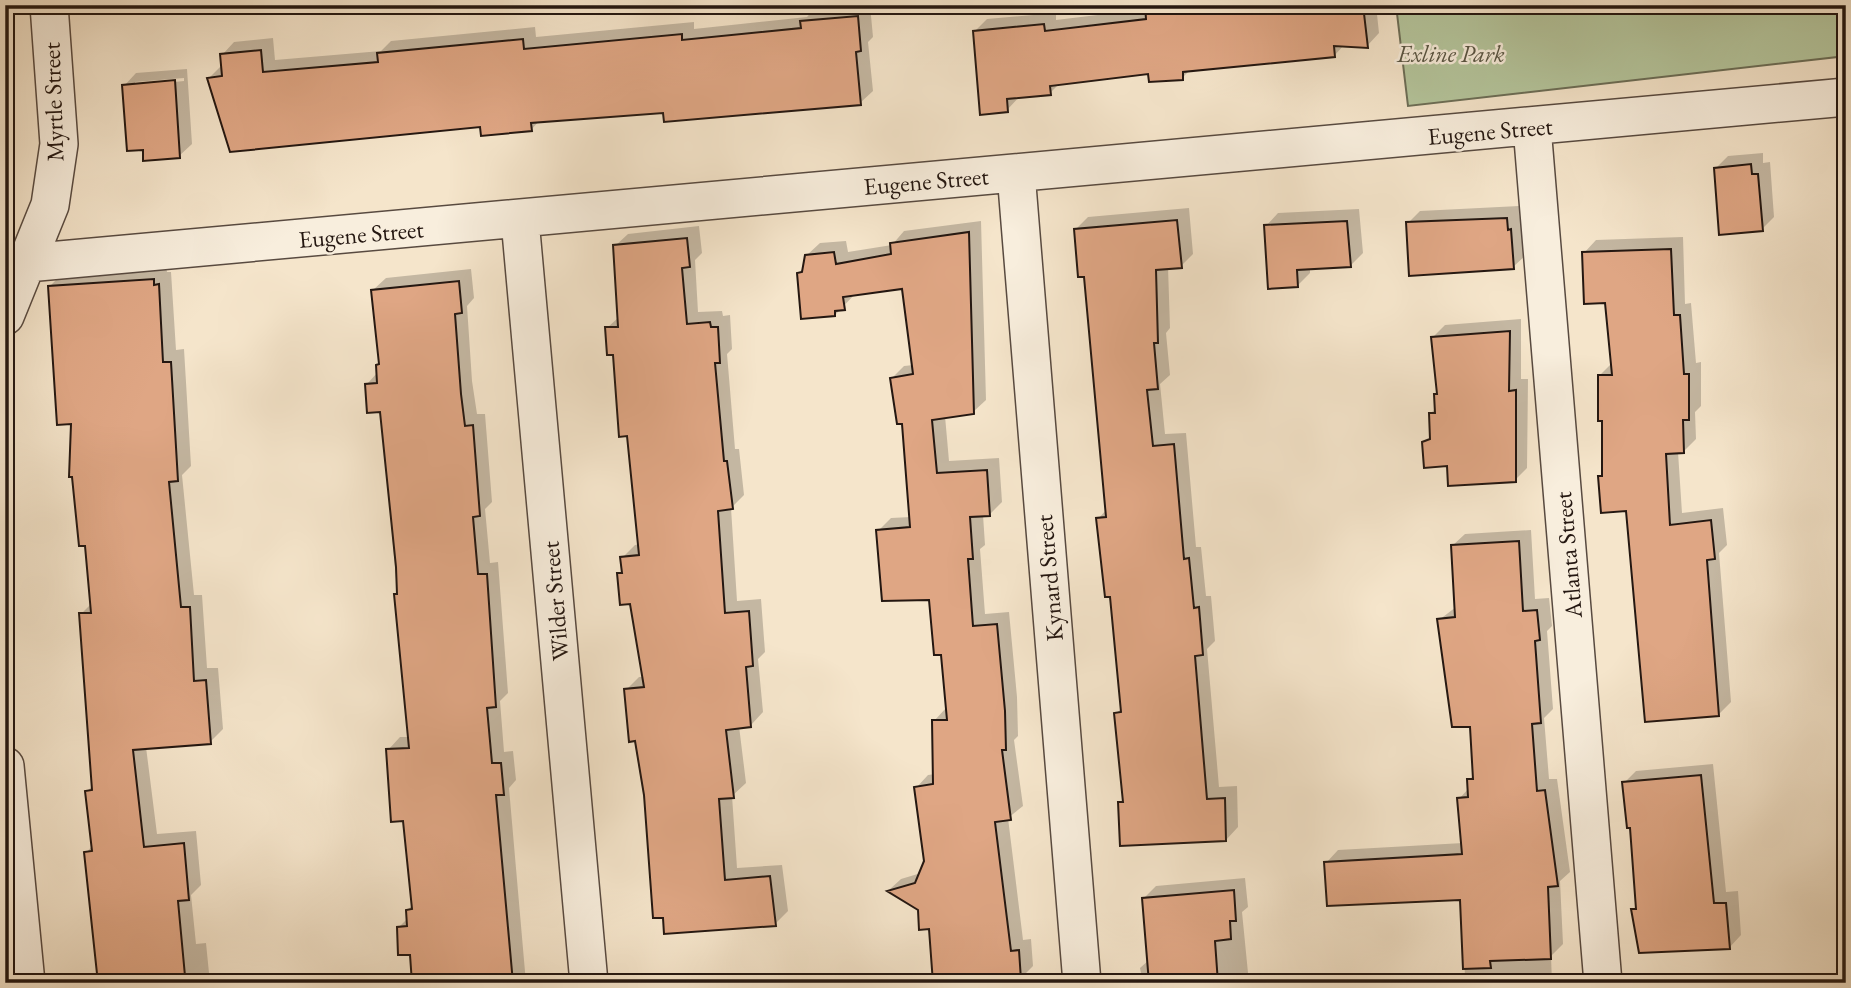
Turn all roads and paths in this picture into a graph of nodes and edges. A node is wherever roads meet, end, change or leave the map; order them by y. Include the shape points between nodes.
1 (49, 5) edge
2 (1846, 97) edge
3 (1532, 127) junction
4 (1016, 173) junction
5 (520, 220) junction
6 (17, 264) edge
7 (5, 316) edge
8 (5, 766) edge
9 (26, 983) edge
10 (589, 983) edge
11 (1082, 983) edge
12 (1603, 983) edge

1 - 6 street, Myrtle Street via 60,144 50,205
2 - 3 street, Eugene Street
3 - 4 street, Eugene Street
3 - 12 street, Atlanta Street
4 - 5 street, Eugene Street
4 - 11 street, Kynard Street
5 - 6 street, Eugene Street
5 - 10 street, Wilder Street
6 - 7 street, Myrtle Street
8 - 9 street

